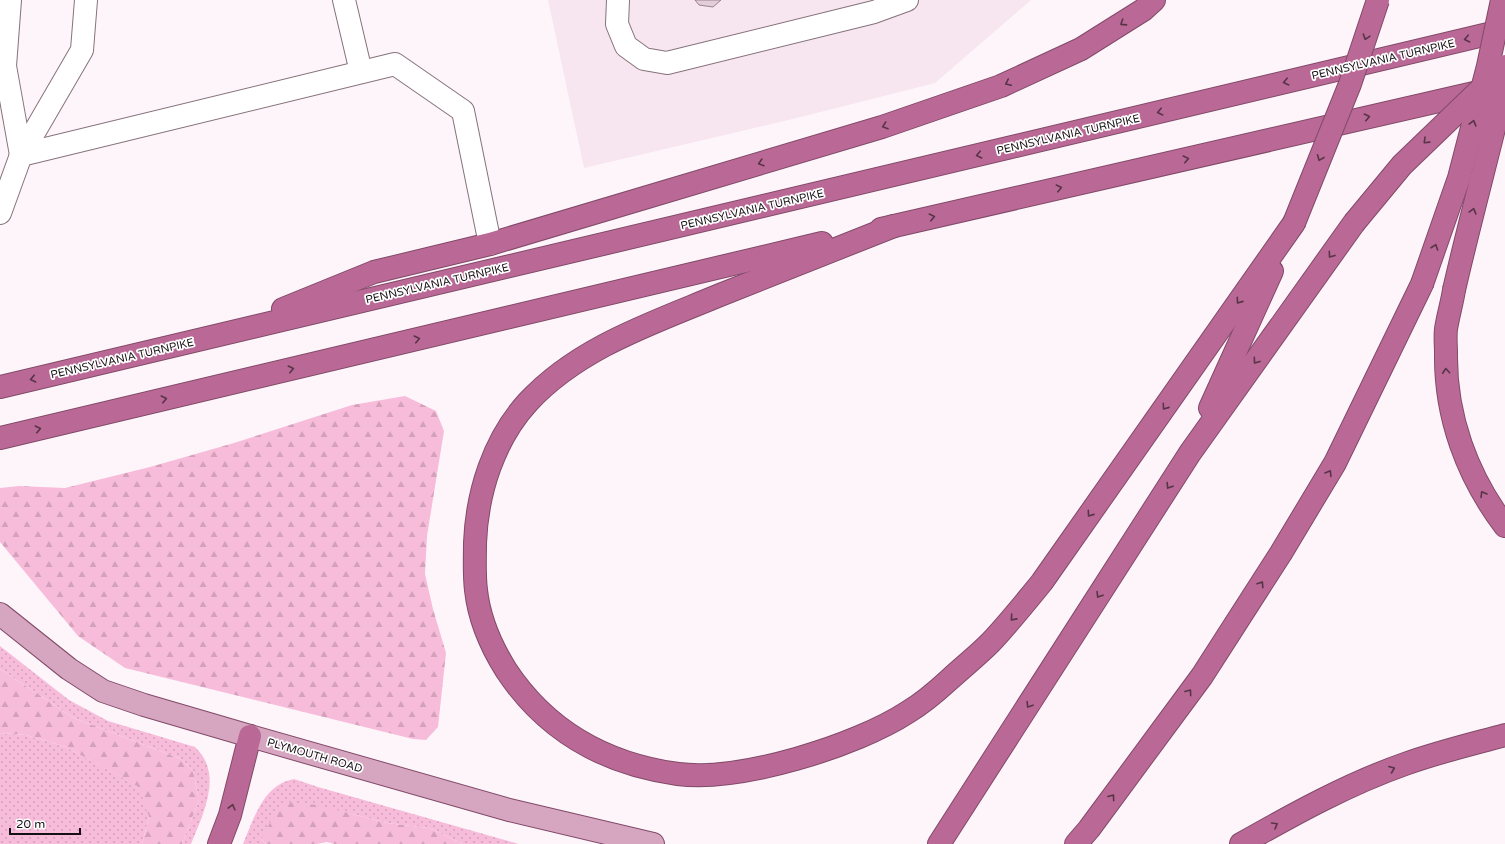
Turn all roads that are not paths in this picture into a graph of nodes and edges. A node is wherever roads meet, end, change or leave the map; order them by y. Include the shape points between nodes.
1 (10, 0) edge
2 (86, 0) edge
3 (344, 0) edge
4 (618, 0) edge
5 (907, 0) edge
6 (1154, 0) edge
7 (1378, 0) edge
8 (1502, 0) edge
9 (1505, 30) edge
10 (1505, 66) edge
11 (361, 72) junction
12 (1505, 82) edge
13 (1505, 86) edge
14 (21, 155) junction
15 (0, 213) edge
16 (1294, 223) junction
17 (894, 226) junction
18 (490, 244) junction
19 (221, 335) junction
20 (0, 387) edge
21 (0, 438) edge
22 (1190, 453) junction
23 (1505, 526) edge
24 (0, 614) edge
25 (1505, 735) edge
26 (250, 736) junction
27 (945, 836) edge
28 (1083, 836) edge
29 (219, 844) edge
30 (653, 844) edge
31 (1241, 844) edge

1 - 14 lane via 5,66
2 - 14 lane via 82,50
3 - 11 lane
4 - 5 lane via 617,24 626,46 644,59 667,63 874,12
6 -> 18 highway via 1081,49 1001,86 882,128
7 -> 16 highway, bridge via 1350,84
28 -> 8 highway, bridge via 1202,676 1335,463 1422,284 1459,178
9 -> 19 highway, PENNSYLVANIA TURNPIKE
10 -> 22 highway, bridge via 1402,165 1354,223
11 - 14 lane
11 - 18 lane via 395,64 463,111
23 -> 12 highway, bridge via 1475,479 1461,448 1451,410 1446,370 1446,329
17 -> 13 highway
14 - 15 lane
16 -> 17 highway via 1042,582 988,645 908,713 845,743 765,766 732,772 680,774 633,765 577,741 537,710 513,680 488,639 476,592 476,528 480,506 493,458 507,429 530,400 546,385 601,346 648,324
16 - 22 highway
21 -> 17 highway
18 - 19 highway via 374,272
19 -> 20 highway, PENNSYLVANIA TURNPIKE
22 -> 27 highway
24 - 26 main road, PLYMOUTH ROAD via 69,669 104,690 144,705
31 -> 25 highway via 1360,782 1405,764
29 -> 26 highway via 230,815
26 - 30 main road, PLYMOUTH ROAD via 509,810

